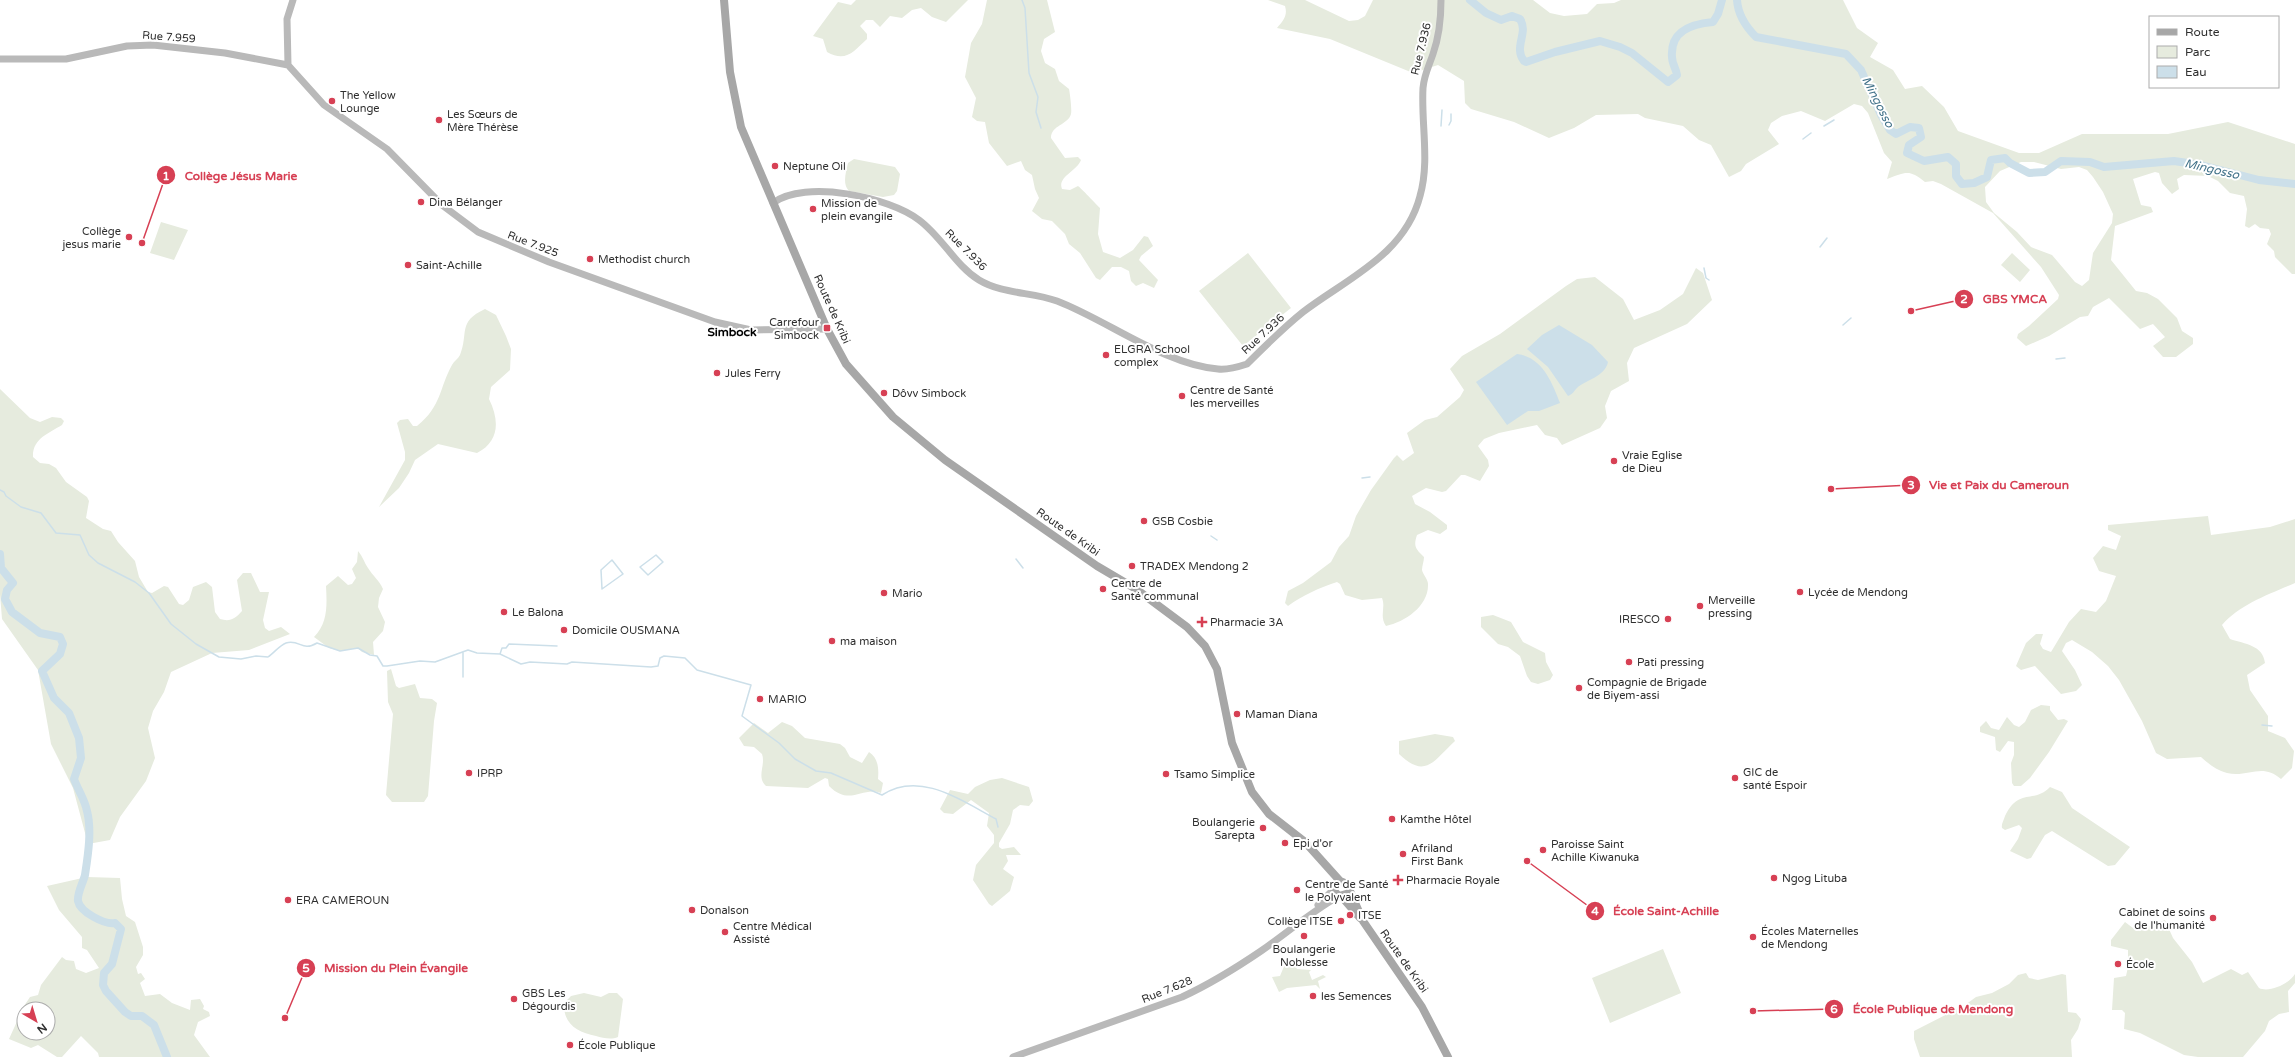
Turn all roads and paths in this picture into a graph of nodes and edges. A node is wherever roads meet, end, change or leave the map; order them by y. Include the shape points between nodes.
1 (293, 0) edge
2 (724, 0) edge
3 (1441, 0) edge
4 (0, 59) edge
5 (288, 65) junction
6 (773, 203) junction
7 (827, 329) junction
8 (1336, 885) junction
9 (1349, 891) junction
10 (1340, 896) junction
11 (1312, 911) junction
12 (1363, 921) junction
13 (1013, 1057) edge
14 (1448, 1057) edge

1 - 5 street via 287,20
2 - 6 main road, Route de Kribi via 730,72 738,118
3 - 6 street, Rue 7.936 via 1438,35 1425,72 1423,87 1423,184 1409,224 1384,254 1301,314 1247,364 1238,367 1218,369 1190,363 1055,300 996,287 980,280 968,272 928,228 894,206 842,194 807,192 781,197
4 - 5 street, Rue 7.959 via 66,59 127,46 153,45 225,53
5 - 7 street, Rue 7.925 via 324,105 387,149 442,204 488,238 714,322 752,330
6 - 7 main road, Route de Kribi
7 - 8 main road, Route de Kribi via 853,374 913,435 974,482 1097,566 1155,602 1184,624 1205,646 1217,669 1232,743 1252,792 1268,814 1306,842 1324,864
8 - 9 main road, Route de Kribi via 1347,884
8 - 10 main road
8 - 11 street, Rue 7.628
9 - 10 main road
9 - 12 main road, Route de Kribi
10 - 11 street, Rue 7.628
10 - 12 main road
11 - 13 street, Rue 7.628 via 1226,974 1187,994
12 - 14 main road, Route de Kribi via 1422,1007

